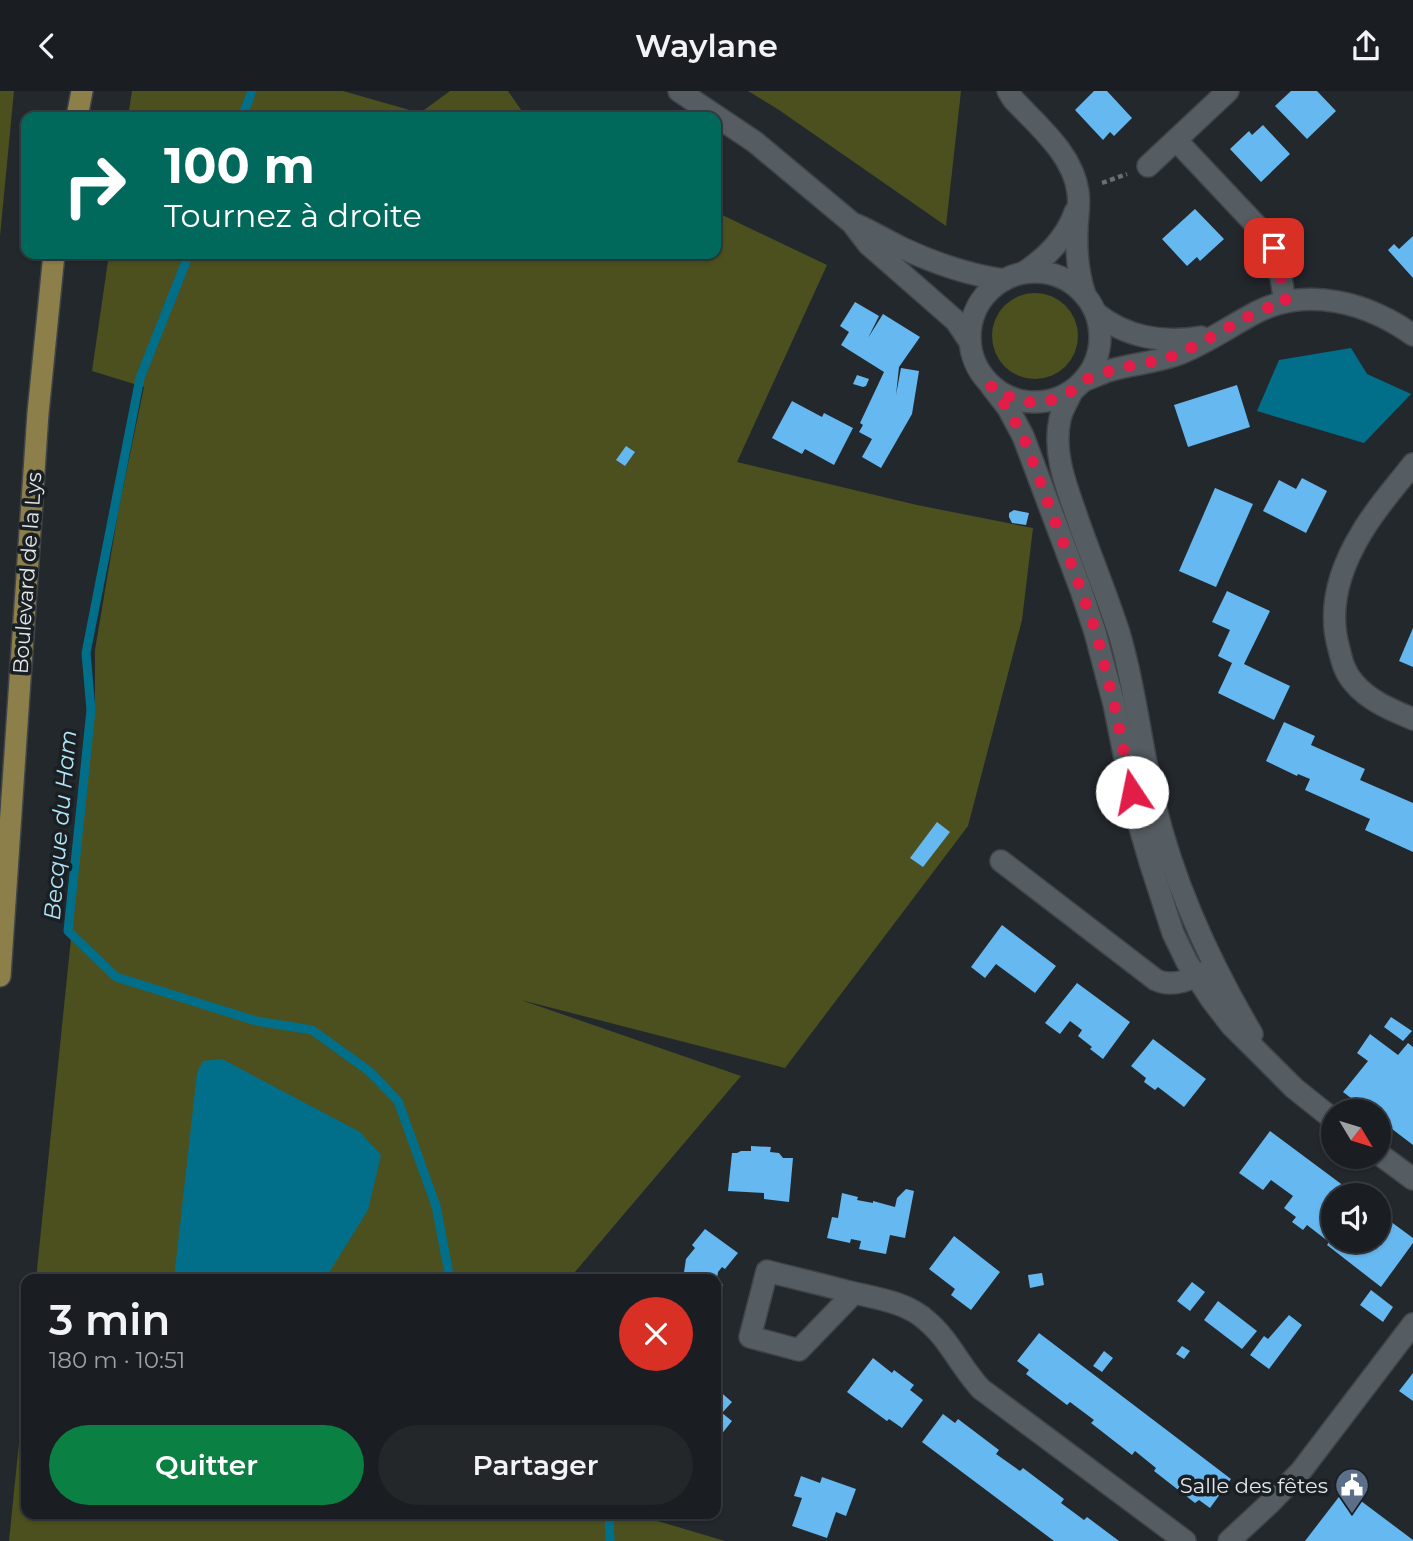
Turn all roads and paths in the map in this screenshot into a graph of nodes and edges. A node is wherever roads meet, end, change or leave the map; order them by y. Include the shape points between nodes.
1 (72, 91) edge
2 (82, 91) edge
3 (679, 91) edge
4 (1008, 91) edge
5 (1228, 91) edge
6 (70, 112) edge
7 (78, 112) edge
8 (710, 112) edge
9 (721, 119) edge
10 (1176, 139) junction
11 (1147, 166) joint
12 (1079, 195) junction
13 (852, 223) junction
14 (54, 259) edge
15 (1013, 276) junction
16 (1286, 302) junction
17 (1090, 304) junction
18 (1217, 333) junction
19 (1413, 335) edge
20 (970, 342) junction
21 (991, 386) junction
22 (1078, 386) junction
23 (1413, 464) edge
24 (1413, 719) edge
25 (1001, 861) dead end
26 (1206, 972) junction
27 (0, 976) edge
28 (1321, 1110) edge
29 (1391, 1163) edge
30 (1413, 1179) edge
31 (854, 1293) junction
32 (1413, 1324) edge
33 (1185, 1541) edge
34 (1229, 1541) edge

1 - 6 main road
2 - 7 main road
3 - 8 street
4 - 12 street via 1062,153
5 - 10 street
9 - 13 street
10 - 11 street
10 - 16 street via 1271,241
11 - 12 path
12 - 15 street via 1066,232 1041,260
12 - 17 street via 1079,276
13 - 15 street via 924,258 970,273
13 - 20 street via 868,244 956,321
14 - 27 main road, Boulevard de la Lys via 37,426
15 - 17 street via 1042,272 1062,277
15 - 20 street via 989,291 978,306
16 - 18 street
16 - 19 street via 1316,299 1349,304 1386,318
17 - 18 street via 1107,322 1154,339
17 - 22 street via 1100,330 1099,348 1094,366
18 - 22 street via 1178,354 1109,371
20 - 21 street via 974,362
21 - 22 street via 1026,402 1046,402
21 - 26 street via 1023,436 1096,632 1136,814 1174,933 1187,962
22 - 26 street via 1060,417 1059,452 1128,666 1165,842 1202,942
23 - 24 street via 1349,555 1336,592 1334,615 1343,664 1354,683 1381,704
25 - 26 street via 1156,981 1180,983
26 - 28 street via 1211,999 1231,1025
29 - 30 street
31 - 31 street via 799,1350 750,1337 767,1272
31 - 33 street via 904,1307 928,1321 981,1389
32 - 34 street via 1301,1471

